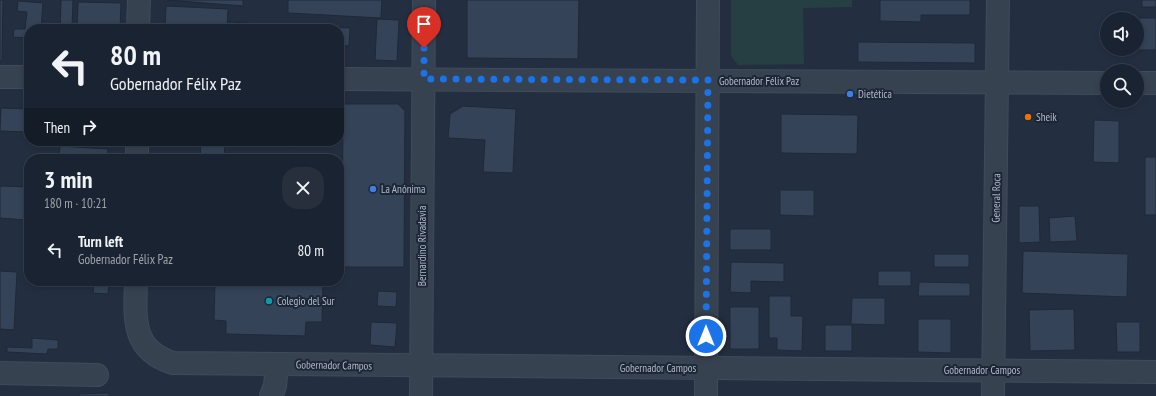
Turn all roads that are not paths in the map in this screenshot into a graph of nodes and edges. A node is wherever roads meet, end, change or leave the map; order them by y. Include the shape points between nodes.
1 (139, 0) edge
2 (424, 0) edge
3 (708, 0) edge
4 (998, 0) edge
5 (138, 24) edge
6 (0, 77) edge
7 (24, 77) edge
8 (344, 79) edge
9 (424, 79) junction
10 (708, 80) junction
11 (997, 82) junction
12 (1100, 83) edge
13 (1144, 83) edge
14 (1156, 83) edge
15 (136, 286) edge
16 (277, 365) junction
17 (421, 366) junction
18 (706, 368) junction
19 (994, 370) junction
20 (1156, 372) edge
21 (0, 373) edge
22 (97, 374) dead end
23 (271, 396) edge
24 (421, 396) edge
25 (706, 396) edge
26 (994, 396) edge

1 - 5 street
2 - 9 street, Bernardino Rivadavia
3 - 10 street
4 - 11 street, General Roca
6 - 7 street
8 - 9 street, Gobernador Félix Paz
9 - 10 street, Gobernador Félix Paz
9 - 17 street, Bernardino Rivadavia
10 - 11 street, Gobernador Félix Paz
10 - 18 street
11 - 12 street, Gobernador Félix Paz
11 - 19 street, General Roca
13 - 14 street
15 - 16 street, Gobernador Campos via 137,328 149,351 161,359 173,363
16 - 17 street, Gobernador Campos
16 - 23 street via 275,386
17 - 18 street, Gobernador Campos
17 - 24 street, Bernardino Rivadavia
18 - 19 street, Gobernador Campos
18 - 25 street
19 - 20 street, Gobernador Campos
19 - 26 street, General Roca
21 - 22 street

